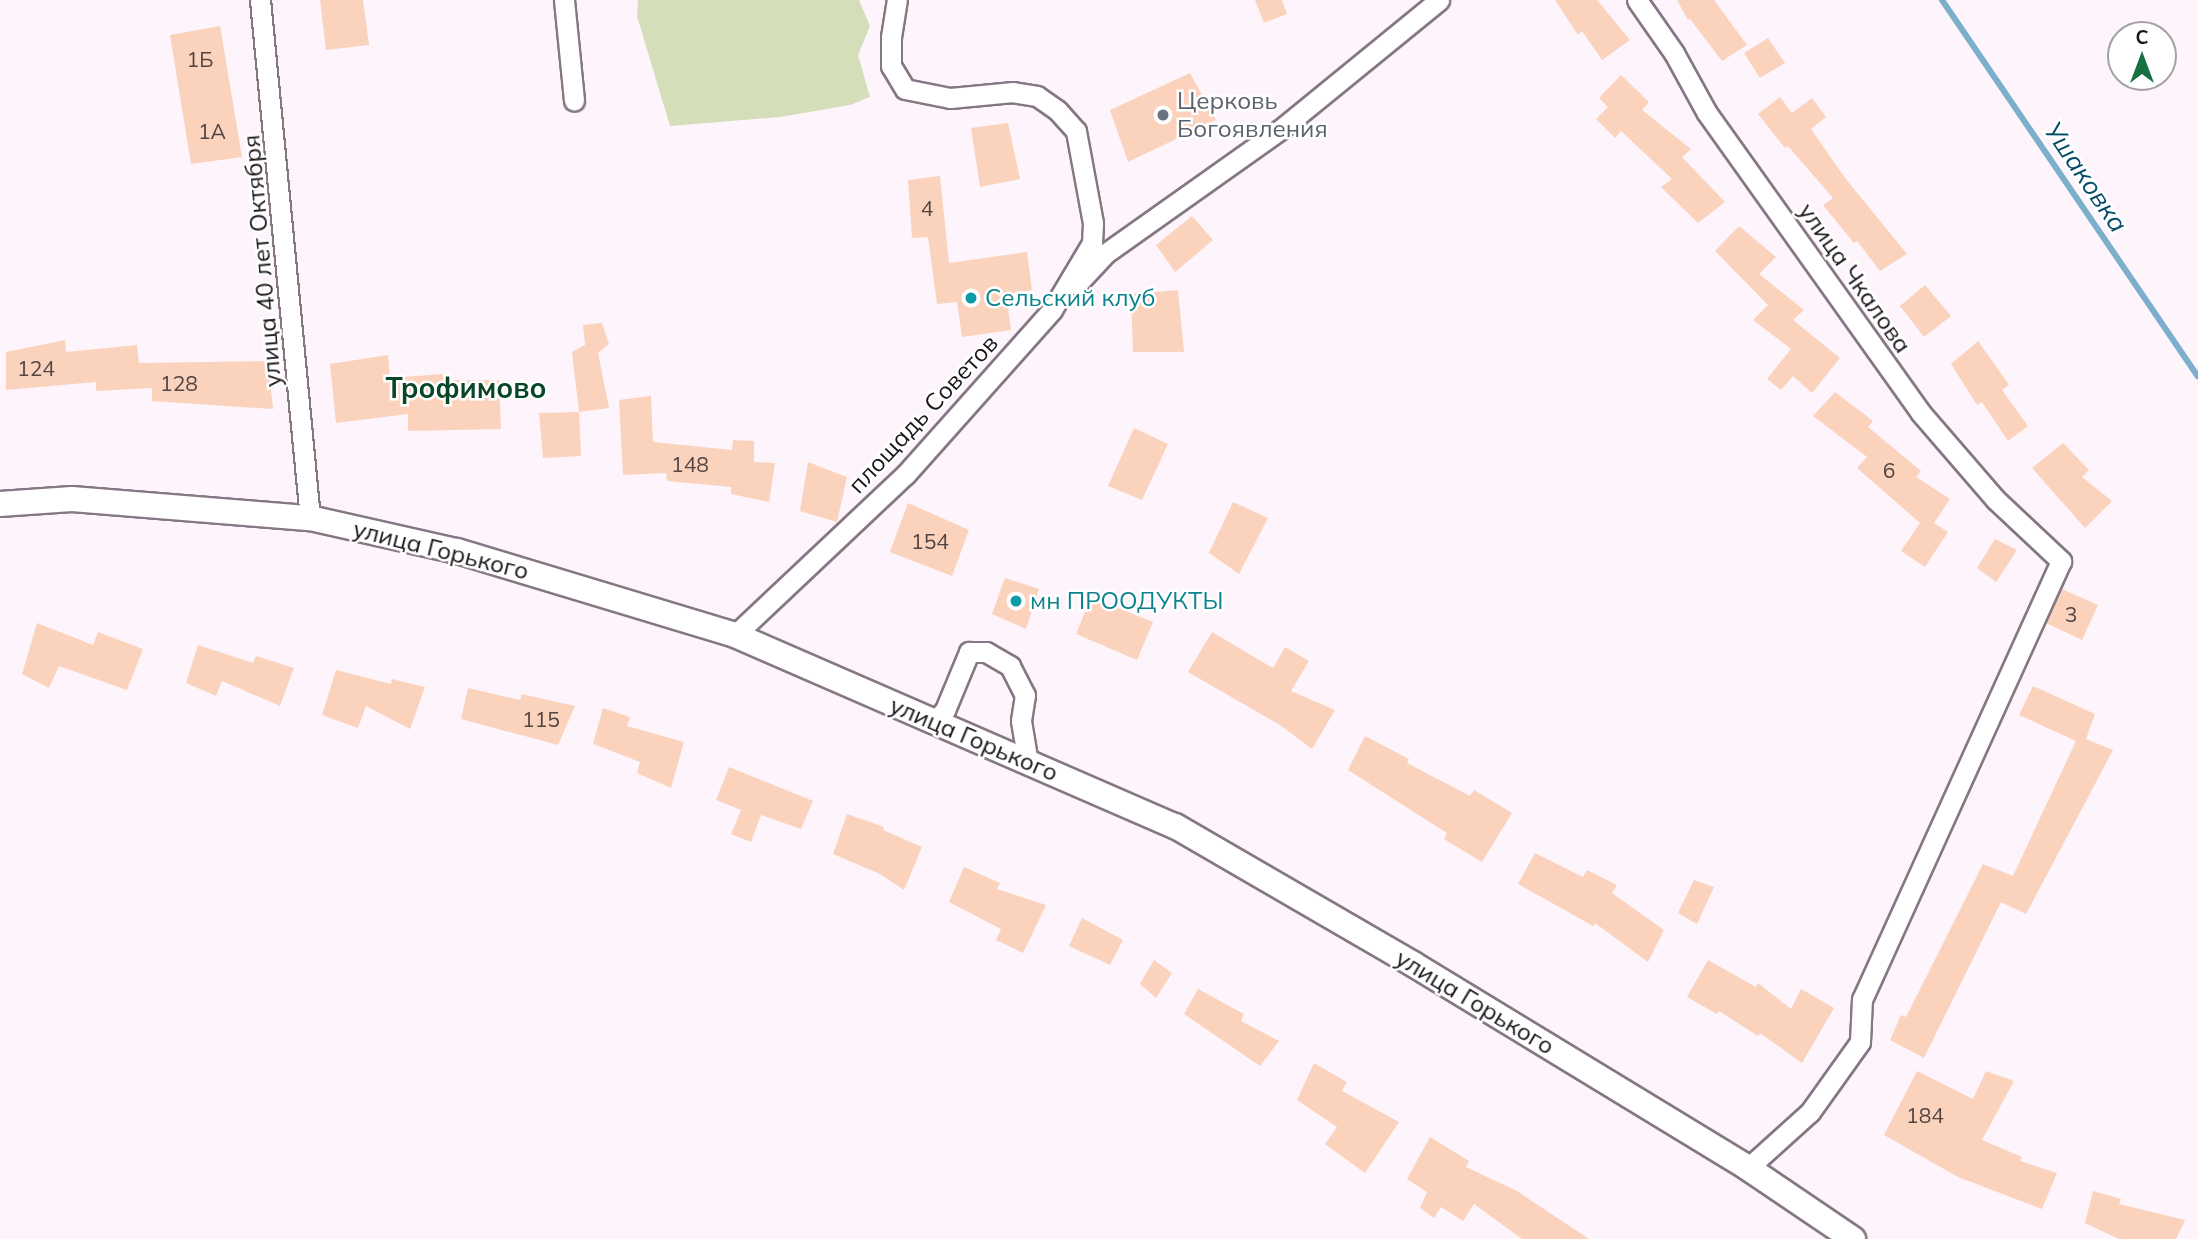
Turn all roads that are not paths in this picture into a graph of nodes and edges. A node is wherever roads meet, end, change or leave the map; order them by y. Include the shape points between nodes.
1 (260, 0) edge
2 (564, 0) edge
3 (897, 0) edge
4 (1439, 0) edge
5 (1637, 0) edge
6 (574, 101) dead end
7 (1052, 310) junction
8 (0, 503) edge
9 (310, 518) junction
10 (735, 635) junction
11 (934, 722) junction
12 (1028, 763) junction
13 (1748, 1168) junction
14 (1853, 1239) edge

1 - 9 street, улица 40 лет Октября
2 - 6 street
3 - 7 street, площадь Советов via 891,65 905,89 950,98 1013,92 1037,96 1076,131 1093,223 1092,243
4 - 7 street via 1281,130 1106,253
5 - 13 street, улица Чкалова via 1674,53 1707,113 1920,412 1995,499 2061,561 1862,999 1860,1042 1810,1112
7 - 10 street, площадь Советов via 905,475
8 - 9 main road, улица Горького via 72,499
9 - 10 main road, улица Горького via 457,551
10 - 11 main road, улица Горького
11 - 12 main road, улица Горького
11 - 12 street via 945,710 969,652 986,652 1010,666 1026,695 1021,721
12 - 13 main road, улица Горького via 1175,826
13 - 14 main road, улица Горького

